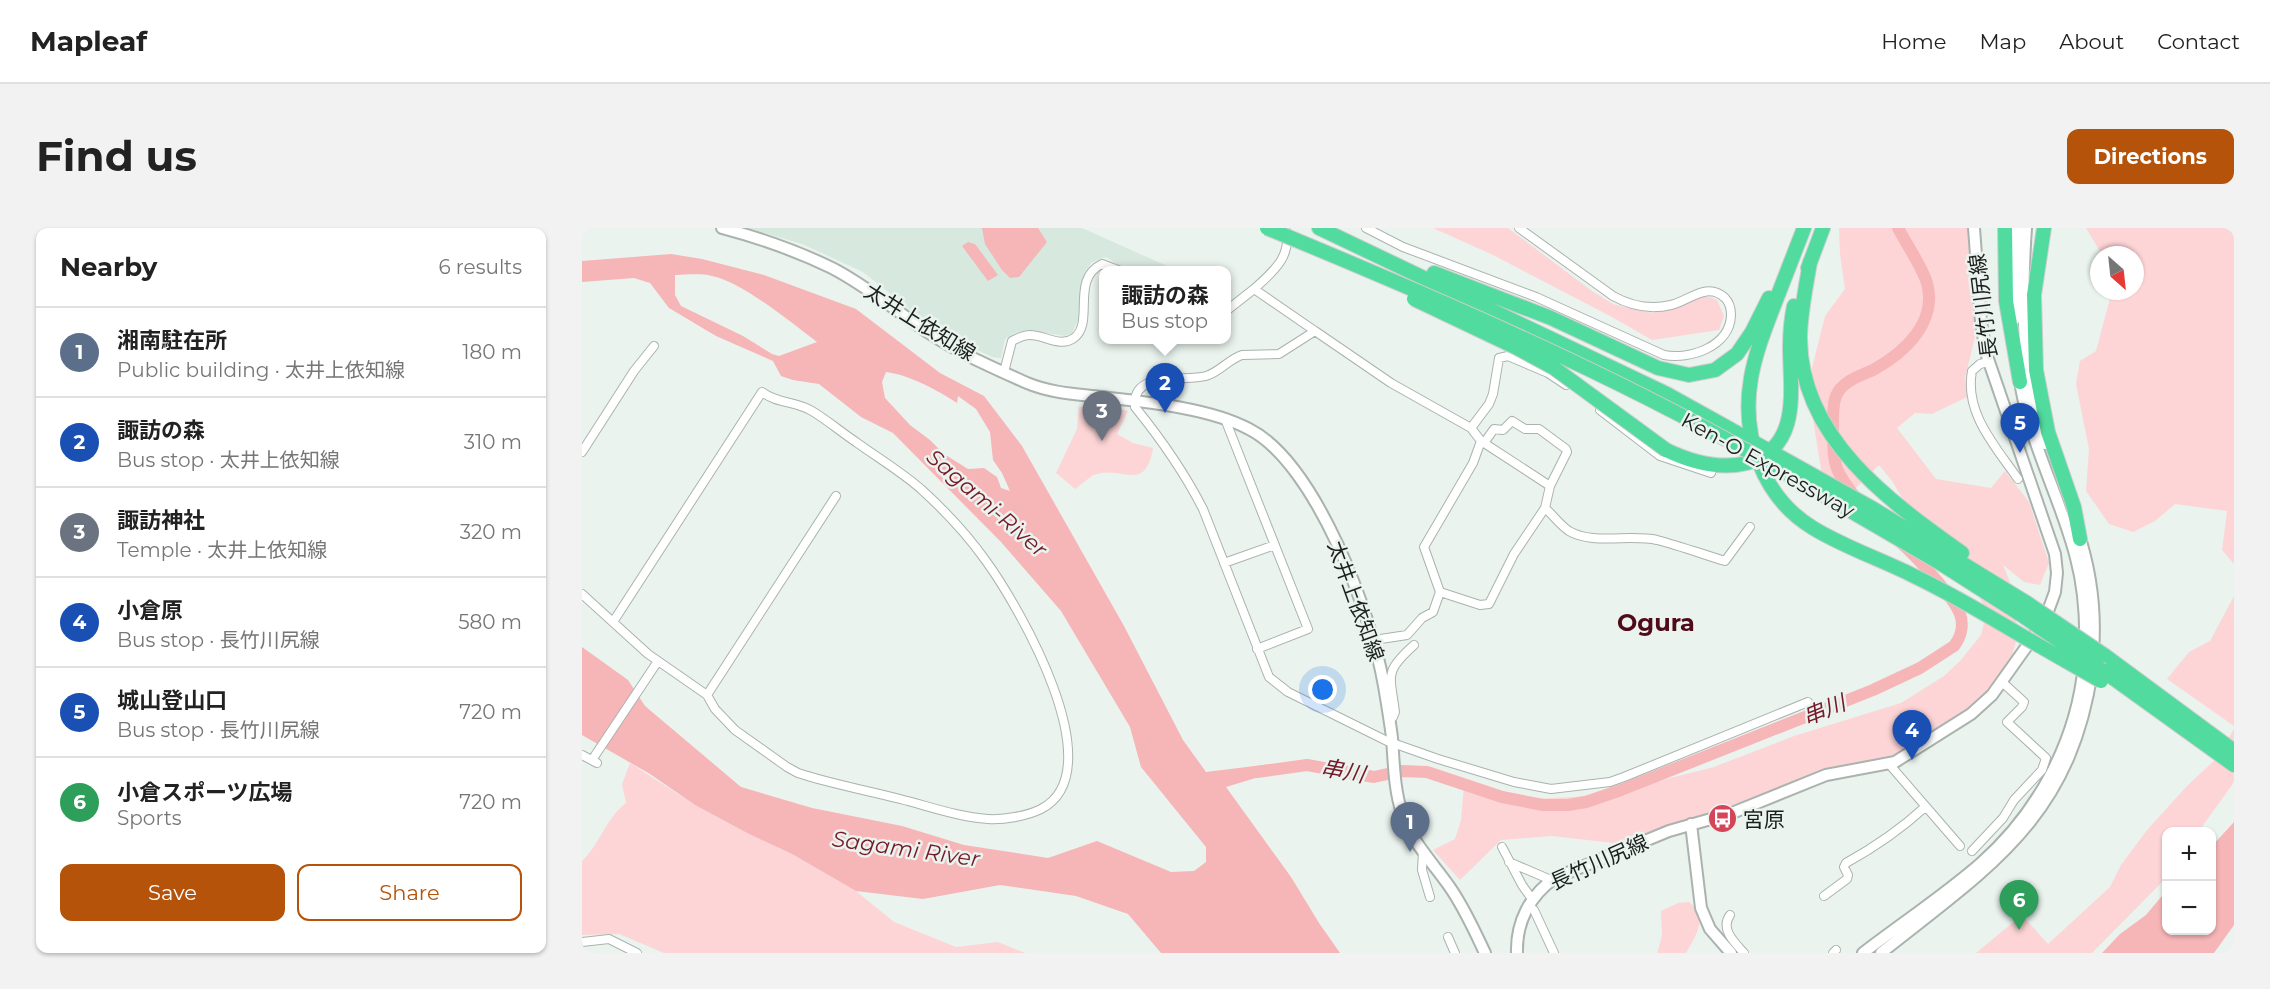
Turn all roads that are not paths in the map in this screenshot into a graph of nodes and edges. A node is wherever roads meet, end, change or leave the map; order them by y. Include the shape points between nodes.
1 (722, 228) edge
2 (1266, 228) edge
3 (1285, 228) edge
4 (1319, 228) edge
5 (1366, 228) edge
6 (1519, 228) edge
7 (1804, 228) edge
8 (1823, 228) edge
9 (1974, 228) edge
10 (2005, 228) edge
11 (2018, 228) edge
12 (2026, 228) edge
13 (2044, 228) edge
14 (1792, 261) junction
15 (1810, 262) junction
16 (1107, 266) edge
17 (1254, 289) junction
18 (1231, 308) edge
19 (1315, 331) junction
20 (654, 346) dead end
21 (1988, 362) junction
22 (1004, 372) junction
23 (2020, 382) junction
24 (1134, 401) junction
25 (1225, 419) junction
26 (1472, 428) junction
27 (1482, 442) junction
28 (582, 452) edge
29 (1761, 452) junction
30 (1711, 473) dead end
31 (2018, 479) dead end
32 (1550, 486) junction
33 (836, 496) dead end
34 (1545, 508) junction
35 (1750, 527) dead end
36 (2080, 539) junction
37 (1275, 545) junction
38 (1224, 563) junction
39 (1440, 592) junction
40 (582, 594) edge
41 (2027, 603) junction
42 (613, 621) junction
43 (1374, 640) junction
44 (1414, 645) dead end
45 (1257, 649) junction
46 (656, 664) junction
47 (2101, 675) junction
48 (2002, 682) junction
49 (707, 695) junction
50 (2145, 697) junction
51 (1808, 702) dead end
52 (1389, 720) junction
53 (1392, 744) junction
54 (2234, 751) edge
55 (582, 755) edge
56 (1890, 764) junction
57 (2234, 765) edge
58 (1925, 807) junction
59 (1691, 824) junction
60 (1960, 846) dead end
61 (1502, 847) dead end
62 (1423, 851) junction
63 (1972, 851) dead end
64 (1509, 861) junction
65 (1551, 880) junction
66 (1824, 896) dead end
67 (1431, 897) dead end
68 (1530, 902) junction
69 (1730, 915) dead end
70 (1448, 937) dead end
71 (582, 942) edge
72 (637, 953) edge
73 (1455, 953) edge
74 (1485, 953) edge
75 (1517, 953) edge
76 (1554, 953) edge
77 (1731, 953) edge
78 (1744, 953) edge
79 (1863, 953) edge
80 (1881, 953) edge

1 - 22 main road, 太井上依知線 via 832,268 945,343
2 - 15 highway, bridge via 1295,246 1532,355 1666,450 1711,465 1753,461 1768,452 1782,435 1789,420 1792,317
2 - 29 highway, Ken-O Expressway, bridge via 1414,289
3 - 17 street via 1287,245 1281,262
4 - 14 highway via 1557,320 1658,368 1689,375 1715,370 1737,354
4 - 29 highway, Ken-O Expressway via 1667,394
5 - 6 street via 1536,297 1664,355 1684,356 1701,351 1718,341 1729,325 1731,308 1718,293 1704,291 1663,307 1626,303
7 - 14 highway
8 - 15 highway
9 - 21 main road, 長竹川尻線
10 - 23 highway via 2007,309
11 - 23 main road via 2014,305
12 - 36 main road via 2023,319 2029,381 2041,432
13 - 36 highway via 2034,304 2036,370 2048,432 2074,507
14 - 47 highway, bridge via 1755,358 1748,417 1753,447 1764,474 1786,506 1830,538 1927,582
15 - 41 highway via 1800,340 1810,393 1822,420 1846,456 1874,484
16 - 22 street via 1093,268 1086,281 1077,336 1067,341 1021,336 1012,341
17 - 18 street
17 - 19 street
19 - 24 street via 1279,354 1242,355 1207,376 1150,382 1136,392
19 - 26 street via 1391,383
20 - 28 street
21 - 31 street via 1972,371 1971,398 1979,422
21 - 48 main road, 長竹川尻線 via 2055,554 2053,600 2031,642
22 - 24 main road, 太井上依知線 via 1040,388
23 - 79 main road via 2030,426 2067,528 2082,587 2086,618 2084,666 2076,709 2055,766 2014,830 1969,873
24 - 25 main road, 太井上依知線
24 - 38 street via 1190,484
25 - 37 street
25 - 43 main road, 太井上依知線 via 1266,440 1313,498 1350,570
26 - 27 street
26 - 30 street via 1493,394 1499,358 1508,356 1575,390 1660,456
27 - 32 street
27 - 32 street via 1494,429 1503,430 1512,421 1525,429 1539,429 1567,453
27 - 39 street via 1424,548
29 - 41 highway, Ken-O Expressway via 1872,508
29 - 47 highway, Ken-O Expressway, bridge via 2020,614
32 - 34 street
33 - 49 street
34 - 35 street via 1568,531 1578,535 1657,540 1725,561
34 - 39 street via 1489,604 1480,605
36 - 80 main road via 2093,601 2092,671 2081,723 2062,773 2033,820 2004,854
37 - 38 street
37 - 45 street via 1308,629
38 - 45 street
39 - 43 street via 1433,612 1407,635
40 - 42 street
41 - 50 highway, Ken-O Expressway, bridge via 2104,655
42 - 46 street
42 - 49 street via 762,392 772,399 801,405 910,480 980,552 1012,600 1048,670 1063,718 1067,775 1055,799 1029,814 987,819 952,813 793,770 735,730
43 - 52 main road, 太井上依知線
44 - 52 street via 1393,666 1395,712
45 - 53 street via 1269,677 1288,692
46 - 49 street
46 - 55 street via 594,760
47 - 50 highway
48 - 56 main road, 長竹川尻線 via 1979,708
48 - 63 street via 2024,702 2007,722 2046,758 2042,770
50 - 54 highway, Ken-O Expressway
50 - 57 highway
51 - 53 street via 1617,780 1573,788 1551,789 1514,782
52 - 53 main road, 太井上依知線
53 - 62 main road, 太井上依知線 via 1396,785 1406,824
56 - 58 street
56 - 59 main road, 長竹川尻線 via 1831,773 1738,811
58 - 60 street
58 - 66 street via 1900,830 1846,863 1847,879
59 - 65 main road, 長竹川尻線
59 - 77 main road via 1701,908 1710,929
61 - 64 street
62 - 67 street via 1422,870
62 - 74 main road, 太井上依知線 via 1463,907
64 - 65 street
64 - 68 street
65 - 68 main road, 長竹川尻線
68 - 75 main road, 長竹川尻線 via 1519,930
68 - 76 street
69 - 78 street via 1726,927
70 - 73 street
71 - 72 street via 609,939

